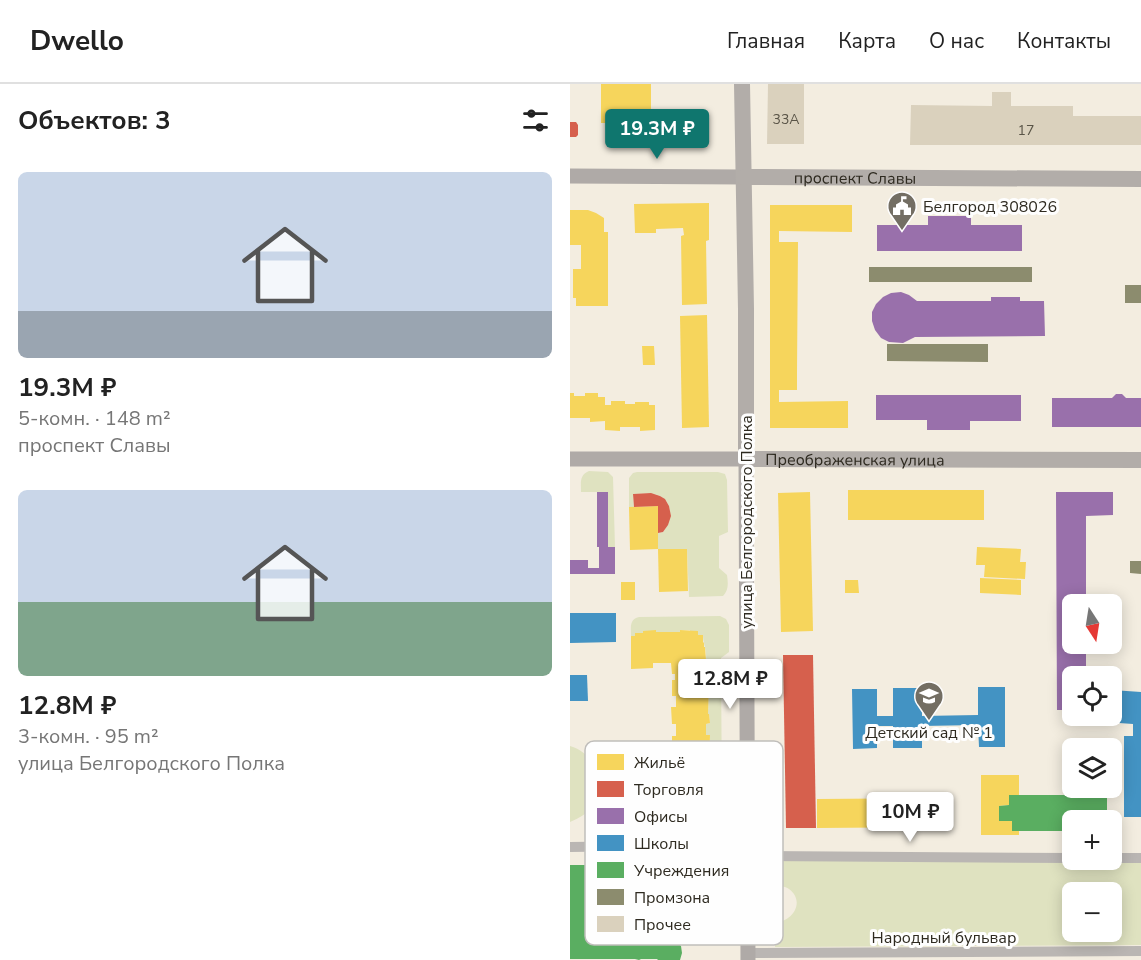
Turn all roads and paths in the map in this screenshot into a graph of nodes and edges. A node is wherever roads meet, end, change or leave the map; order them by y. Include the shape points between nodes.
1 (742, 84) edge
2 (570, 176) edge
3 (744, 177) junction
4 (1141, 179) edge
5 (570, 459) edge
6 (746, 459) junction
7 (1141, 460) edge
8 (747, 741) edge
9 (570, 848) edge
10 (585, 848) edge
11 (783, 856) edge
12 (1062, 858) edge
13 (1122, 858) edge
14 (1141, 858) edge
15 (1141, 951) edge
16 (748, 957) edge

1 - 3 main road, улица Белгородского Полка
2 - 3 main road, проспект Славы
3 - 4 main road, проспект Славы
3 - 6 main road, улица Белгородского Полка
5 - 6 main road, Преображенская улица
6 - 7 main road, Преображенская улица
6 - 8 main road, улица Белгородского Полка
9 - 10 street
11 - 12 street
13 - 14 street
15 - 16 street, Народный бульвар

